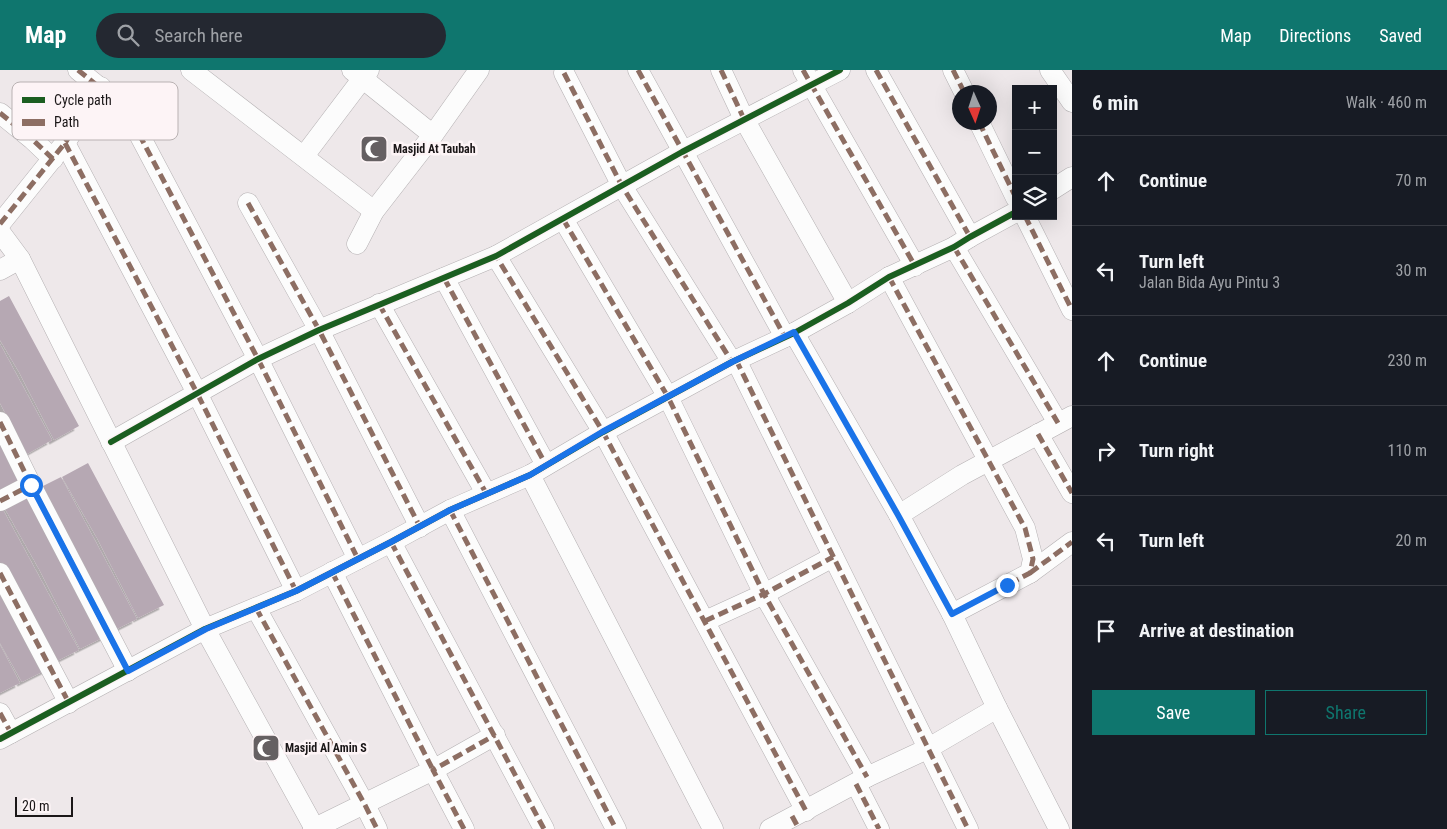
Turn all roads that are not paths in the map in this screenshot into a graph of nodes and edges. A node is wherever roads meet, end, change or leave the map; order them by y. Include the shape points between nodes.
1 (78, 70) edge
2 (192, 70) edge
3 (478, 70) edge
4 (638, 70) edge
5 (721, 70) edge
6 (840, 70) edge
7 (876, 70) edge
8 (953, 70) edge
9 (1050, 70) edge
10 (362, 73) edge
11 (564, 73) dead end
12 (807, 78) edge
13 (94, 82) edge
14 (960, 85) edge
15 (1072, 102) edge
16 (0, 113) edge
17 (744, 119) junction
18 (12, 123) edge
19 (982, 130) edge
20 (433, 135) junction
21 (33, 140) edge
22 (67, 140) edge
23 (142, 140) edge
24 (65, 143) junction
25 (682, 152) junction
26 (304, 156) junction
27 (52, 159) junction
28 (1072, 177) edge
29 (622, 186) junction
30 (1057, 186) edge
31 (1012, 190) edge
32 (248, 203) dead end
33 (374, 211) junction
34 (1012, 214) edge
35 (563, 219) junction
36 (1027, 220) edge
37 (0, 224) edge
38 (0, 232) edge
39 (962, 242) junction
40 (357, 244) dead end
41 (496, 256) junction
42 (20, 259) junction
43 (915, 266) junction
44 (0, 270) edge
45 (889, 277) junction
46 (444, 278) junction
47 (379, 304) junction
48 (848, 304) junction
49 (1072, 310) edge
50 (319, 330) junction
51 (790, 335) junction
52 (258, 359) junction
53 (734, 361) junction
54 (197, 393) junction
55 (668, 397) junction
56 (1065, 419) edge
57 (0, 422) edge
58 (602, 432) junction
59 (1038, 434) junction
60 (111, 442) junction
61 (989, 460) junction
62 (538, 470) junction
63 (31, 485) junction
64 (486, 493) junction
65 (1072, 493) edge
66 (0, 501) edge
67 (450, 510) junction
68 (898, 515) junction
69 (420, 527) junction
70 (391, 542) junction
71 (1072, 542) edge
72 (833, 557) junction
73 (358, 559) junction
74 (332, 572) junction
75 (0, 573) edge
76 (1030, 573) junction
77 (296, 591) junction
78 (764, 594) junction
79 (256, 608) junction
80 (952, 614) junction
81 (705, 620) junction
82 (206, 629) junction
83 (128, 671) junction
84 (69, 703) junction
85 (997, 708) junction
86 (0, 714) edge
87 (495, 735) junction
88 (5, 736) edge
89 (927, 748) junction
90 (433, 770) junction
91 (862, 781) junction
92 (366, 804) junction
93 (799, 819) edge
94 (314, 829) edge
95 (378, 829) edge
96 (464, 829) edge
97 (544, 829) edge
98 (616, 829) edge
99 (713, 829) edge
100 (770, 829) edge
101 (879, 829) edge
102 (968, 829) edge
103 (1059, 829) edge

1 - 13 street
2 - 26 street
3 - 20 street
4 - 25 street
5 - 17 street
6 - 12 street
7 - 39 street
8 - 14 street
9 - 15 street
10 - 20 street
10 - 26 street
11 - 29 street
12 - 17 street
12 - 43 street
16 - 18 street
17 - 25 street
17 - 48 street
19 - 31 street
20 - 33 street
21 - 27 street
22 - 24 street
23 - 52 street
24 - 27 street
24 - 54 street
25 - 29 street
25 - 51 street
26 - 33 street
27 - 37 street
28 - 30 street
29 - 35 street
29 - 53 street
32 - 50 street
33 - 40 street
34 - 39 street
35 - 41 street
35 - 55 street
36 - 49 street
38 - 42 street
39 - 43 street
39 - 56 street
41 - 46 street
41 - 58 street
42 - 44 street
42 - 60 street
43 - 45 street
45 - 48 street
45 - 61 street
46 - 47 street
46 - 62 street
47 - 50 street
47 - 64 street
48 - 51 street
50 - 52 street
50 - 69 street
51 - 53 street
51 - 68 street
52 - 54 street
52 - 73 street
53 - 55 street
53 - 72 street
54 - 60 street
54 - 77 street
55 - 58 street
55 - 78 street
56 - 59 street
57 - 63 street
58 - 62 street
58 - 81 street
59 - 61 street
59 - 65 street
60 - 82 street
61 - 68 street
61 - 76 street via 1025,528 1033,558
62 - 64 street
62 - 99 street
63 - 66 street
63 - 83 street
64 - 67 street
67 - 69 street
67 - 98 street
68 - 80 street
69 - 70 street
70 - 73 street
70 - 87 street
71 - 76 street
72 - 78 street
72 - 89 street
73 - 74 street
74 - 77 street
74 - 90 street
75 - 84 street
76 - 80 street
77 - 79 street
78 - 81 street
78 - 91 street
79 - 82 street
79 - 92 street
80 - 85 street
81 - 93 street
82 - 83 street
82 - 94 street
83 - 84 street
84 - 88 street
85 - 89 street
85 - 103 street
86 - 88 street
87 - 90 street
87 - 97 street
89 - 91 street
89 - 102 street
90 - 92 street
90 - 96 street
91 - 93 street
91 - 101 street
92 - 94 street
92 - 95 street
93 - 100 street

